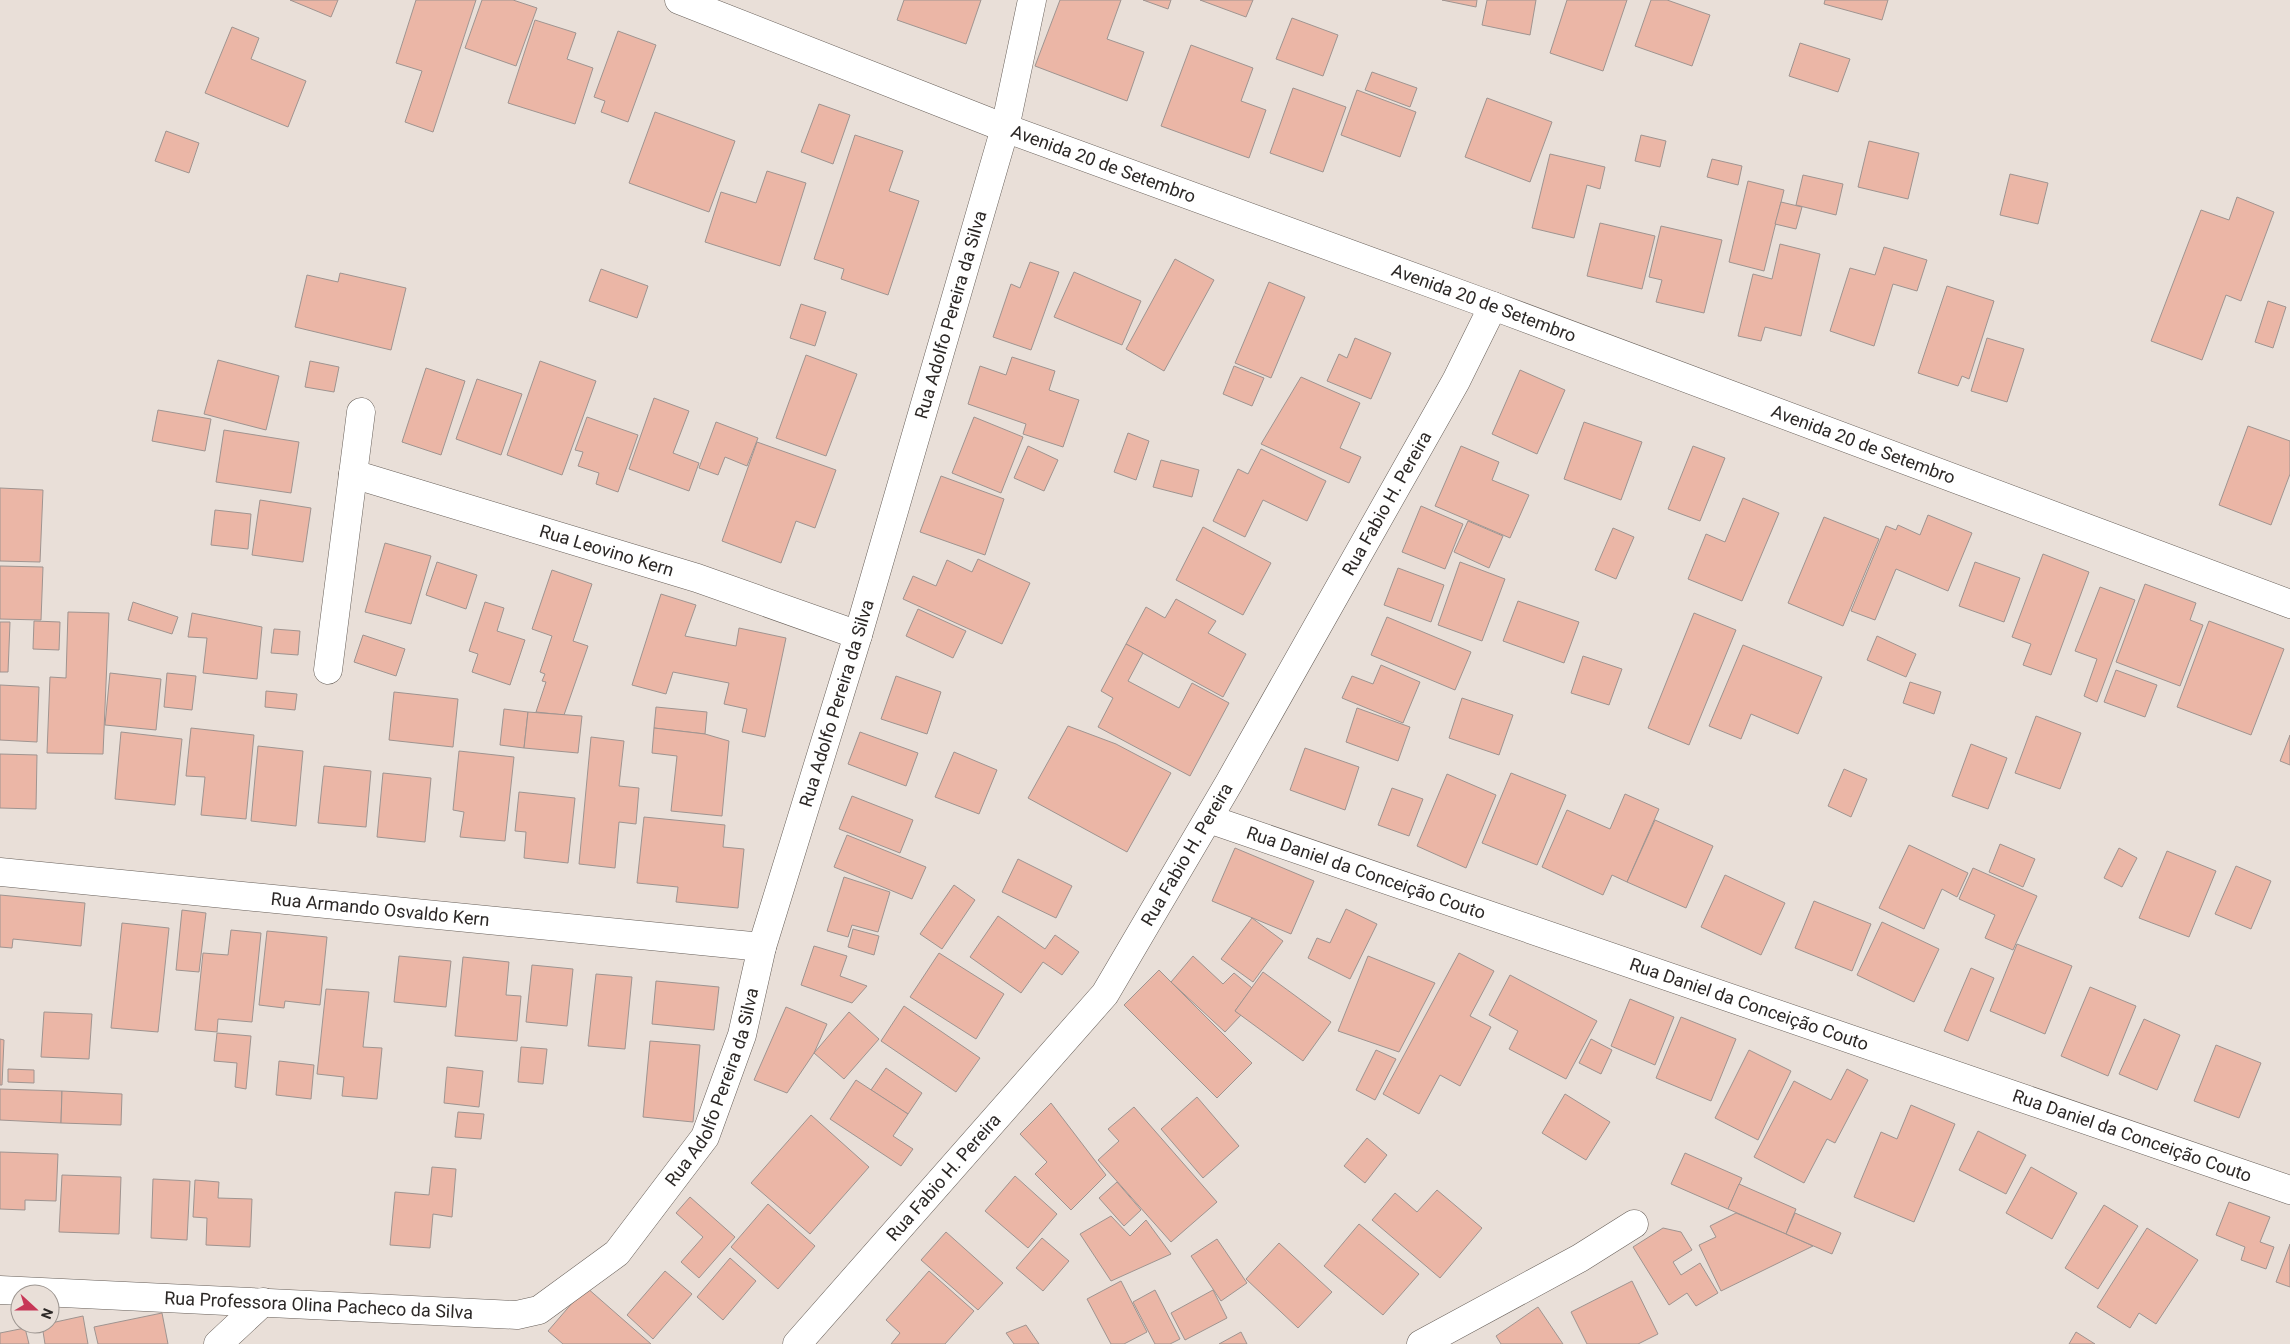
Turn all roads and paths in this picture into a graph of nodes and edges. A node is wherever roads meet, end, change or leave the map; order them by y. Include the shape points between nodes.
1 (679, 0) edge
2 (1032, 0) edge
3 (1005, 128) junction
4 (1493, 306) junction
5 (361, 412) dead end
6 (353, 474) junction
7 (2290, 604) edge
8 (858, 635) junction
9 (328, 670) dead end
10 (1209, 819) junction
11 (0, 872) edge
12 (762, 947) junction
13 (2290, 1190) edge
14 (1634, 1224) dead end
15 (617, 1253) joint
16 (0, 1290) edge
17 (263, 1302) junction
18 (218, 1344) edge
19 (797, 1344) edge
20 (1421, 1344) edge

1 - 3 street, Avenida 20 de Setembro
2 - 3 street, Rua Adolfo Pereira da Silva
3 - 4 street, Avenida 20 de Setembro
3 - 8 street, Rua Adolfo Pereira da Silva
4 - 7 street, Avenida 20 de Setembro
4 - 10 street, Rua Fabio H. Pereira via 1456,381
5 - 6 street
6 - 8 street, Rua Leovino Kern via 698,578
6 - 9 street
8 - 12 street, Rua Adolfo Pereira da Silva
10 - 13 street, Rua Daniel da Conceição Couto
10 - 19 street, Rua Fabio H. Pereira via 1105,994
11 - 12 street, Rua Armando Osvaldo Kern
12 - 15 street, Rua Adolfo Pereira da Silva via 742,1035 705,1137
14 - 20 street via 1580,1258
15 - 17 street, Rua Professora Olina Pacheco da Silva via 539,1310 517,1315
16 - 17 street, Rua Professora Olina Pacheco da Silva
17 - 18 street

